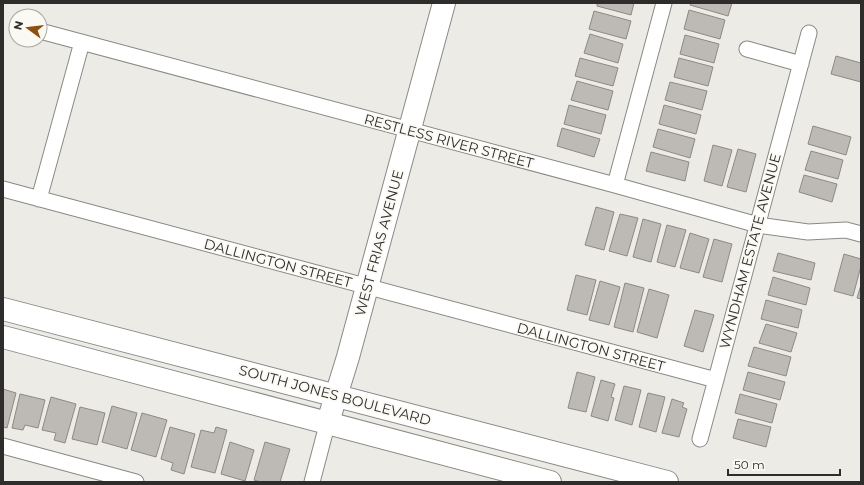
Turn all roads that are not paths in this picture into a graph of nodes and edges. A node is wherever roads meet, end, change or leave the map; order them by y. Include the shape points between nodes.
1 (444, 3) edge
2 (664, 3) edge
3 (48, 33) edge
4 (810, 33) dead end
5 (82, 42) junction
6 (747, 49) dead end
7 (801, 64) junction
8 (409, 130) junction
9 (614, 185) junction
10 (3, 189) edge
11 (39, 199) junction
12 (758, 226) junction
13 (861, 234) edge
14 (367, 287) junction
15 (3, 309) edge
16 (3, 337) edge
17 (716, 380) junction
18 (336, 396) junction
19 (327, 425) junction
20 (700, 439) dead end
21 (3, 446) edge
22 (136, 482) edge
23 (312, 482) edge
24 (550, 482) edge
25 (667, 482) edge

1 - 8 main road, WEST FRIAS AVENUE
2 - 9 street
3 - 5 street, RESTLESS RIVER STREET
4 - 7 street, WYNDHAM ESTATE AVENUE
5 - 8 street, RESTLESS RIVER STREET
5 - 11 street
6 - 7 street
7 - 12 street, WYNDHAM ESTATE AVENUE
8 - 9 street, RESTLESS RIVER STREET
8 - 14 main road, WEST FRIAS AVENUE
9 - 12 street, RESTLESS RIVER STREET
10 - 11 street, DALLINGTON STREET
11 - 14 street, DALLINGTON STREET
12 - 13 street, RESTLESS RIVER STREET via 808,232 846,230
12 - 17 street, WYNDHAM ESTATE AVENUE
14 - 17 street, DALLINGTON STREET
14 - 18 main road, WEST FRIAS AVENUE
15 - 18 main road, SOUTH JONES BOULEVARD
16 - 19 main road
17 - 20 street, WYNDHAM ESTATE AVENUE
18 - 19 main road, WEST FRIAS AVENUE
18 - 25 main road, SOUTH JONES BOULEVARD
19 - 23 street, WEST FRIAS AVENUE
19 - 24 main road
21 - 22 street

